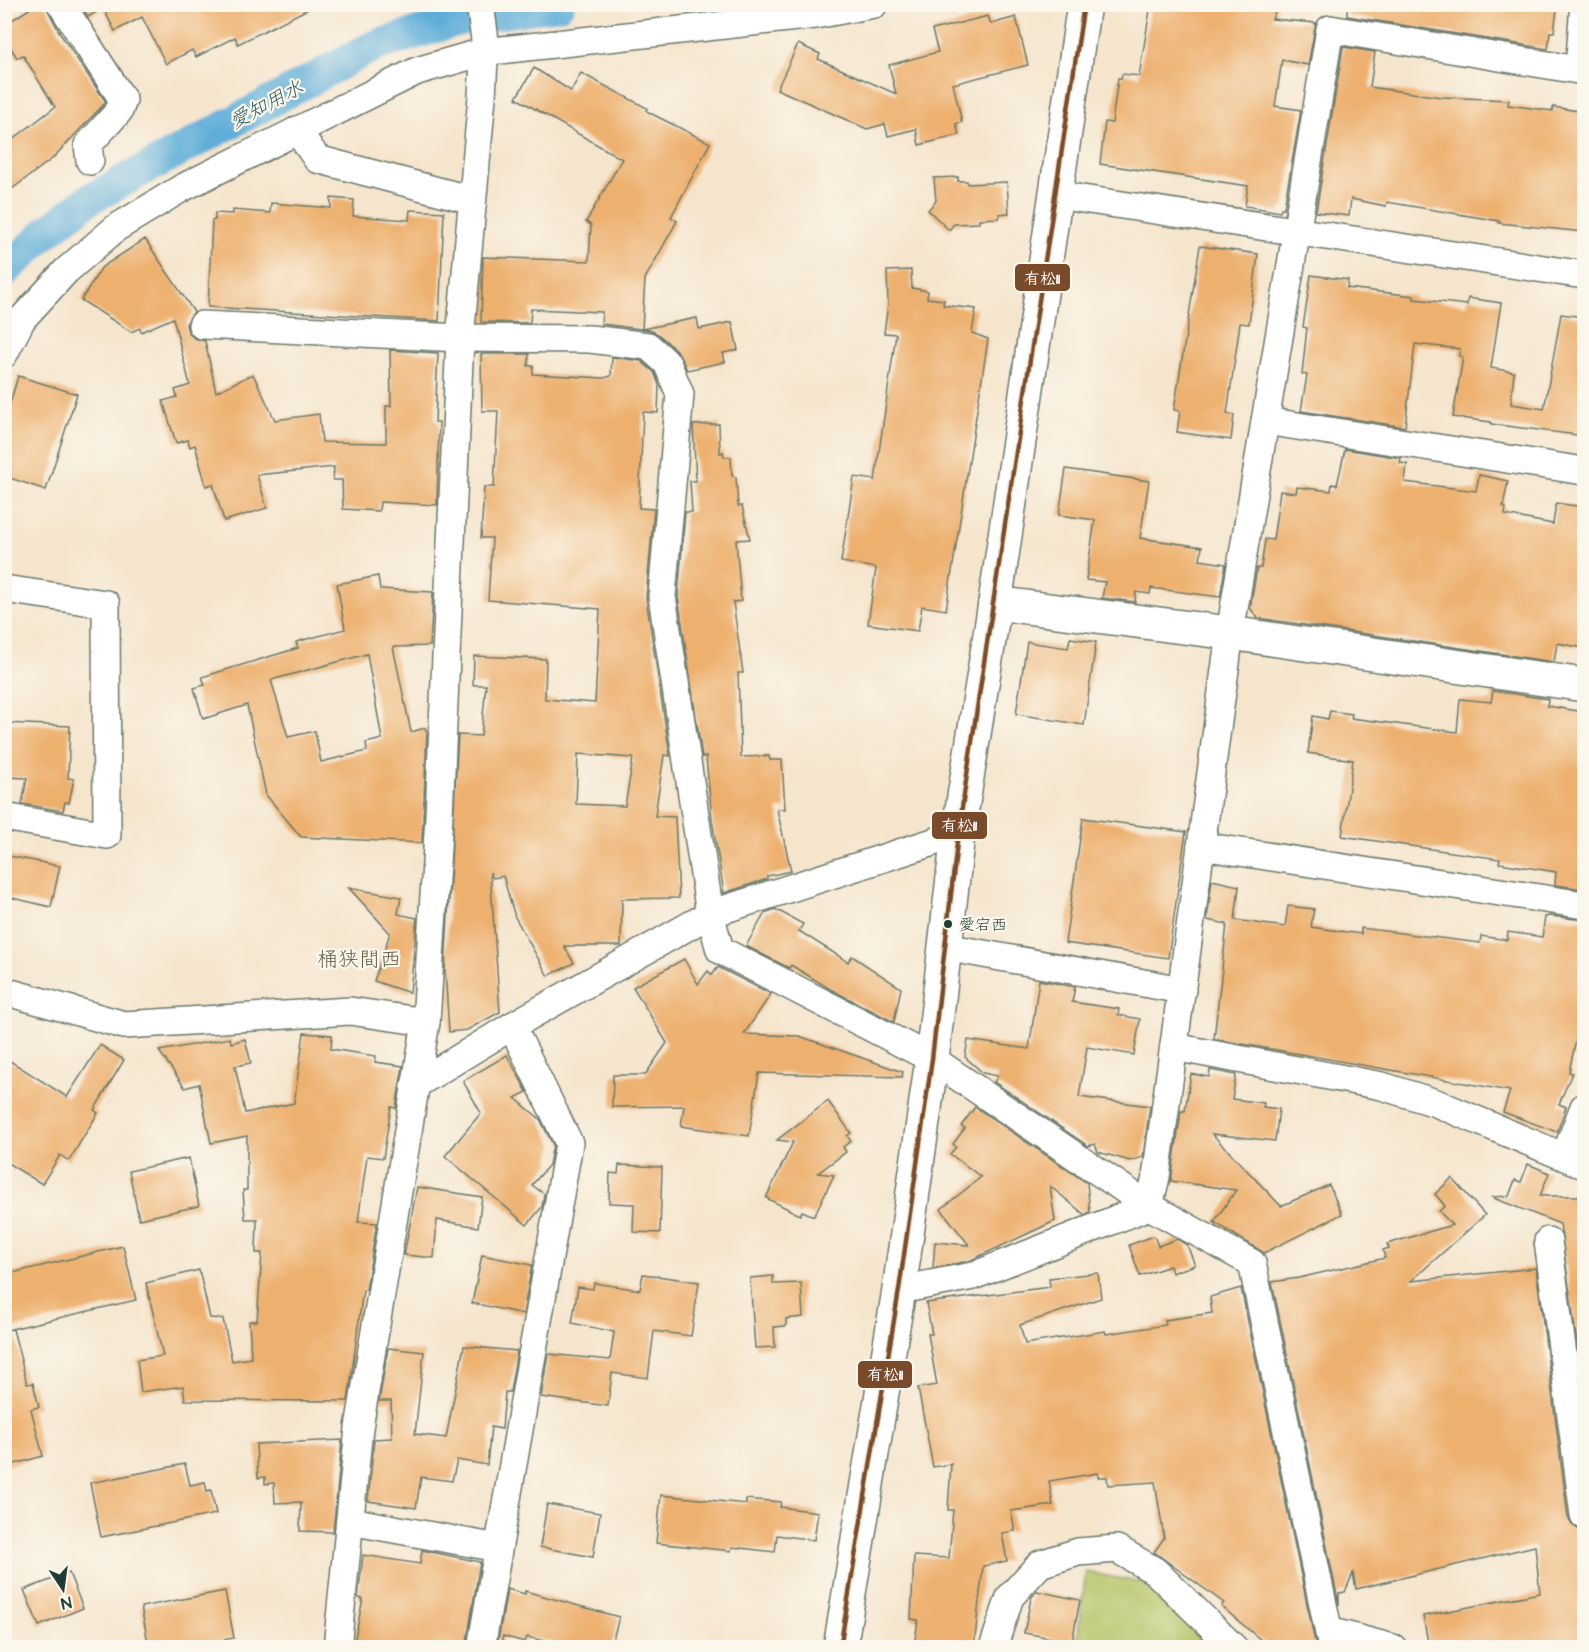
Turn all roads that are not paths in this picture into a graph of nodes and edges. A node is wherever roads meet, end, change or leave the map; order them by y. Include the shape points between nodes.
1 (61, 4) edge
2 (480, 4) edge
3 (874, 4) edge
4 (1084, 4) edge
5 (1584, 4) edge
6 (484, 46) junction
7 (1582, 71) edge
8 (297, 130) junction
9 (90, 161) dead end
10 (1056, 195) junction
11 (472, 200) junction
12 (1296, 231) junction
13 (1584, 275) edge
14 (13, 313) edge
15 (202, 325) dead end
16 (460, 338) junction
17 (4, 354) edge
18 (1265, 421) junction
19 (1584, 471) edge
20 (4, 590) edge
21 (995, 603) junction
22 (1230, 633) junction
23 (1584, 686) edge
24 (4, 817) edge
25 (958, 834) junction
26 (1202, 846) junction
27 (1584, 905) edge
28 (710, 914) junction
29 (945, 946) junction
30 (1182, 990) junction
31 (4, 991) edge
32 (426, 1022) junction
33 (512, 1026) junction
34 (1174, 1047) junction
35 (932, 1059) junction
36 (415, 1085) junction
37 (1584, 1107) edge
38 (1575, 1160) edge
39 (1149, 1206) junction
40 (1548, 1241) dead end
41 (899, 1290) junction
42 (1584, 1515) edge
43 (350, 1521) junction
44 (498, 1548) junction
45 (1330, 1639) edge
46 (335, 1645) edge
47 (481, 1647) edge
48 (840, 1647) edge
49 (993, 1647) edge
50 (1234, 1647) edge
51 (1393, 1647) edge

1 - 9 street via 123,100 119,111 88,145
2 - 6 street
3 - 6 street via 815,15
4 - 10 main road
5 - 7 street
6 - 8 street via 417,71
6 - 11 street
7 - 12 street via 1330,29
8 - 11 street via 317,159
8 - 14 street via 182,188 116,228
10 - 12 street
10 - 21 main road
11 - 16 street
12 - 13 street
12 - 18 street
14 - 17 street
15 - 16 street
16 - 28 street via 590,339 648,346 667,363 680,394 662,596
16 - 32 street via 440,816
18 - 19 street
18 - 22 street
20 - 24 street via 106,604 107,834
21 - 22 main road
21 - 25 main road
22 - 23 main road
22 - 26 street
25 - 28 street
25 - 29 main road
26 - 27 street
26 - 30 street
28 - 33 street
28 - 35 street via 720,950
29 - 30 street
29 - 35 main road
30 - 34 street
31 - 32 street via 124,1025 350,1011
32 - 36 street
33 - 36 street
33 - 44 street via 569,1143
34 - 38 street via 1382,1086 1436,1102
34 - 39 street
35 - 39 street
35 - 41 main road
36 - 43 street via 359,1428
37 - 38 street
39 - 41 street via 973,1276
39 - 45 street via 1252,1263
40 - 42 street
41 - 48 main road
43 - 44 street
43 - 46 street
44 - 47 street
45 - 51 street
49 - 50 street via 1010,1597 1040,1564 1078,1552 1117,1549 1155,1571

